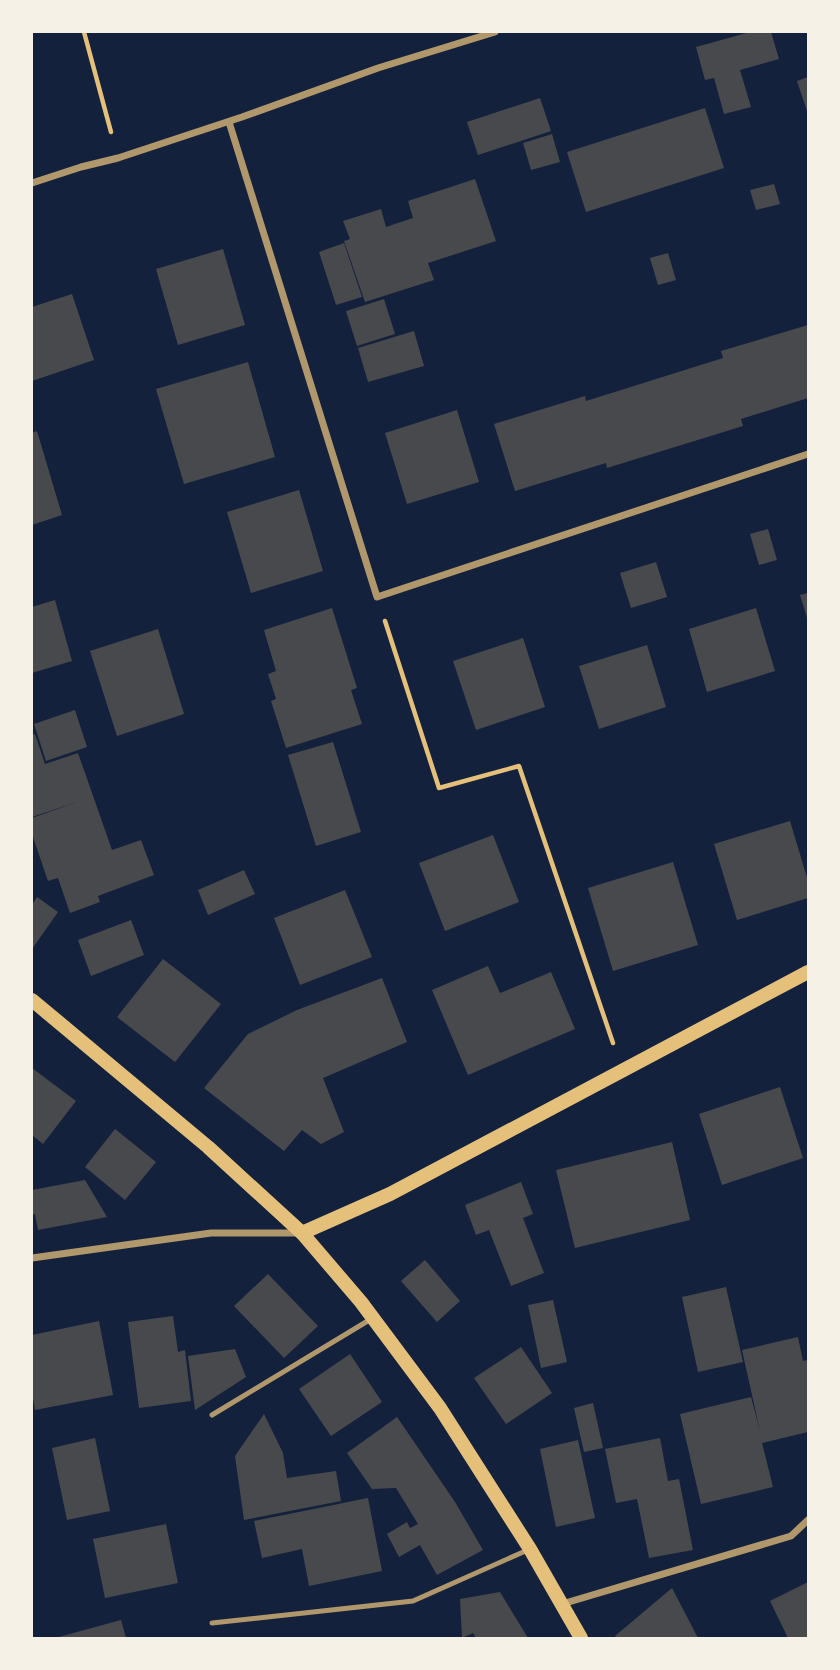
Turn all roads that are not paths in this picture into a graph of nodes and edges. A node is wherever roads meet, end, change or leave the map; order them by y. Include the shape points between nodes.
1 (495, 32) edge
2 (229, 122) junction
3 (32, 183) edge
4 (808, 454) edge
5 (808, 972) edge
6 (32, 1000) edge
7 (302, 1233) junction
8 (32, 1258) edge
9 (374, 1317) junction
10 (212, 1415) dead end
11 (808, 1520) edge
12 (530, 1549) junction
13 (562, 1604) junction
14 (212, 1623) dead end
15 (581, 1639) edge

1 - 2 street
2 - 3 street
2 - 4 street via 377,597
5 - 7 main road via 390,1194
6 - 7 main road via 208,1147
7 - 8 street via 211,1233
7 - 9 main road
9 - 10 lane
9 - 12 main road via 440,1408
11 - 13 street via 791,1536
12 - 13 main road
12 - 14 lane via 413,1601
13 - 15 main road

